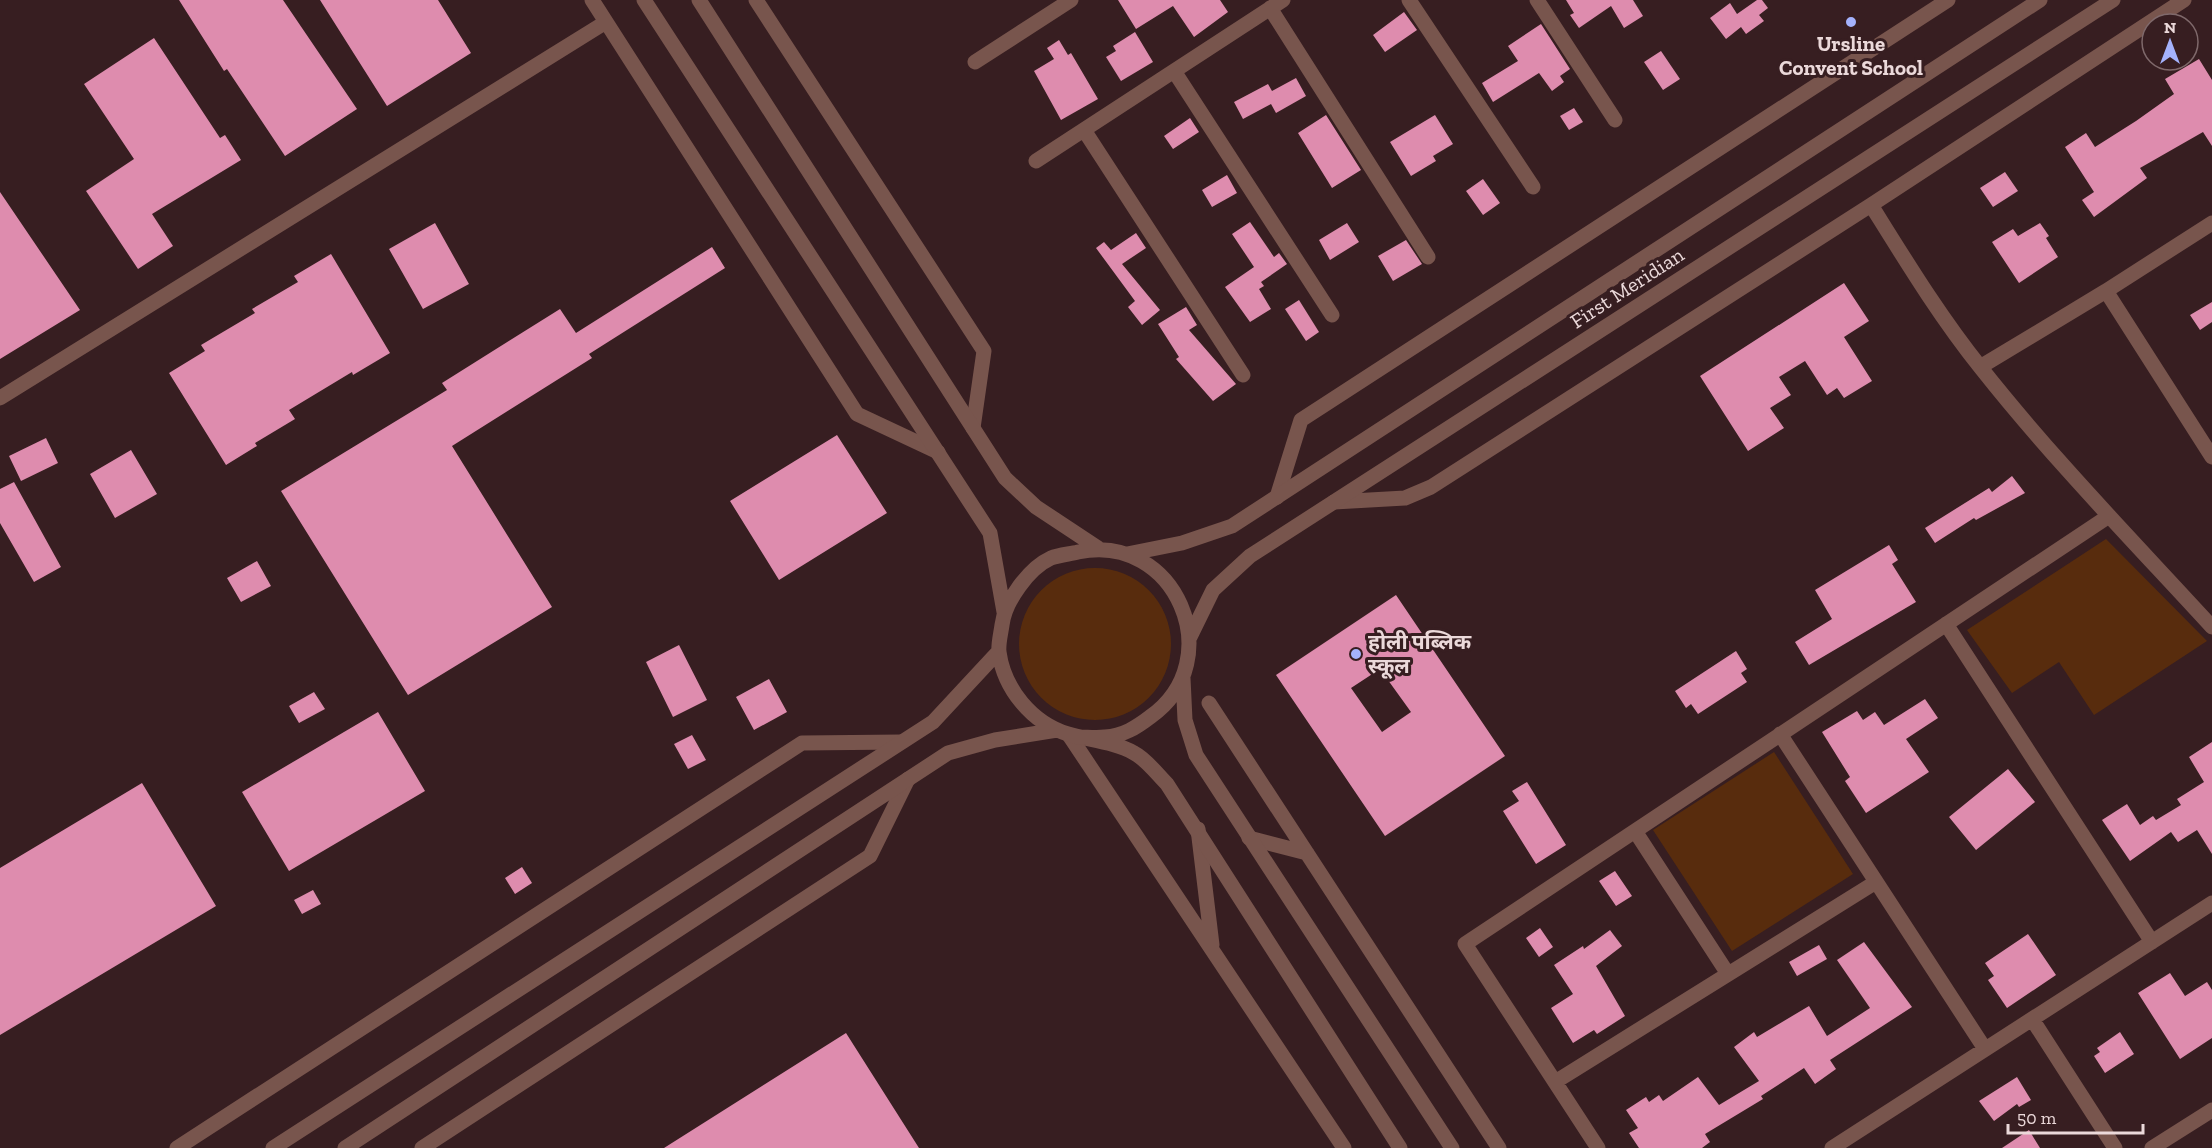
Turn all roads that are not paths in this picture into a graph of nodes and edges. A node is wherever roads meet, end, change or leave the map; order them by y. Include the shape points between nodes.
1 (592, 0) edge
2 (644, 0) edge
3 (699, 0) edge
4 (756, 0) edge
5 (1071, 0) edge
6 (1409, 0) edge
7 (1537, 0) edge
8 (1947, 0) edge
9 (2040, 0) edge
10 (2113, 0) edge
11 (2184, 0) edge
12 (1276, 4) edge
13 (606, 22) junction
14 (975, 62) dead end
15 (1173, 71) junction
16 (1615, 120) dead end
17 (1084, 130) junction
18 (1036, 161) dead end
19 (1533, 187) dead end
20 (1872, 205) junction
21 (2212, 223) edge
22 (1428, 257) dead end
23 (2106, 291) junction
24 (1332, 315) dead end
25 (1980, 367) junction
26 (1243, 375) dead end
27 (0, 398) edge
28 (973, 428) junction
29 (938, 452) junction
30 (2212, 457) edge
31 (1277, 497) junction
32 (1334, 502) junction
33 (2109, 516) junction
34 (1098, 548) junction
35 (1127, 554) junction
36 (1004, 612) junction
37 (1946, 624) junction
38 (2212, 627) edge
39 (1190, 637) junction
40 (999, 651) junction
41 (1183, 678) junction
42 (1209, 703) dead end
43 (1068, 734) junction
44 (1780, 734) junction
45 (901, 742) junction
46 (908, 779) junction
47 (1198, 828) junction
48 (1635, 831) junction
49 (1249, 838) junction
50 (1307, 853) junction
51 (1876, 882) junction
52 (2212, 903) edge
53 (2152, 942) junction
54 (1213, 948) junction
55 (1728, 974) junction
56 (2032, 1019) junction
57 (1985, 1049) junction
58 (1555, 1082) junction
59 (2212, 1110) edge
60 (177, 1148) edge
61 (273, 1148) edge
62 (345, 1148) edge
63 (422, 1148) edge
64 (1344, 1148) edge
65 (1400, 1148) edge
66 (1452, 1148) edge
67 (1499, 1148) edge
68 (1598, 1148) edge
69 (1832, 1148) edge
70 (2115, 1148) edge
71 (2152, 1148) edge

1 - 13 street
2 - 29 street
3 - 28 street
4 - 28 street via 984,351
5 - 14 street
6 - 19 street
7 - 16 street
8 - 31 street via 1301,420
9 - 31 street, First Meridian
10 - 32 street, First Meridian
11 - 20 street
12 - 15 street
12 - 22 street
13 - 27 street
13 - 29 street via 857,414
15 - 17 street
15 - 24 street
17 - 18 street
17 - 26 street
20 - 25 street
20 - 32 street via 1420,493 1405,498
21 - 23 street
23 - 25 street
23 - 30 street
25 - 33 street
28 - 34 street via 1005,478 1036,507
29 - 36 street via 990,533
31 - 35 street, First Meridian via 1232,526 1182,543
32 - 39 street, First Meridian via 1250,556 1213,590
33 - 37 street
33 - 38 street
34 - 35 street
34 - 36 street via 1051,558 1016,588
35 - 39 street via 1153,568 1175,591
36 - 40 street
37 - 44 street
37 - 53 street
39 - 41 street
40 - 43 street via 1008,685 1036,718
40 - 45 street via 933,722
41 - 43 street via 1164,708 1133,730 1107,737
41 - 49 street via 1185,720 1196,755
42 - 50 street
43 - 46 street via 995,740 948,753
43 - 47 street via 1134,753 1167,783
43 - 54 street
44 - 48 street
44 - 51 street
45 - 60 street via 802,743
45 - 61 street
46 - 62 street
46 - 63 street via 870,856
47 - 54 street
47 - 65 street
48 - 55 street
48 - 58 street via 1465,944
49 - 50 street
49 - 66 street
50 - 67 street
51 - 55 street
51 - 57 street
52 - 53 street
53 - 56 street
54 - 64 street
55 - 58 street
56 - 57 street
56 - 70 street
57 - 69 street
58 - 68 street
59 - 71 street

